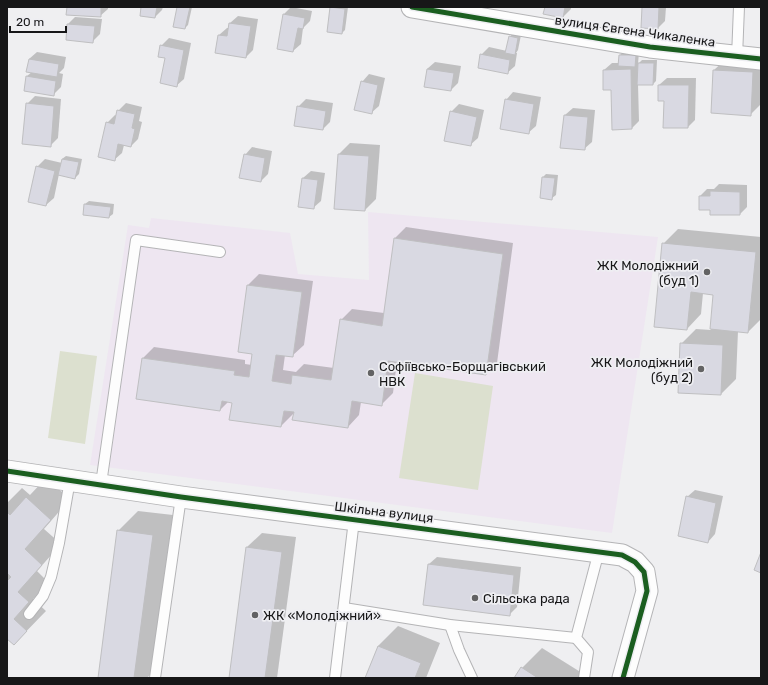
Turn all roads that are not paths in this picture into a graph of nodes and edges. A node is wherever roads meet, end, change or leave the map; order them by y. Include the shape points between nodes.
1 (412, 7) edge
2 (739, 7) edge
3 (738, 57) junction
4 (761, 59) edge
5 (220, 252) dead end
6 (7, 471) edge
7 (70, 480) junction
8 (101, 484) junction
9 (181, 497) junction
10 (354, 520) junction
11 (599, 551) junction
12 (344, 608) junction
13 (29, 614) dead end
14 (450, 625) junction
15 (576, 638) junction
16 (155, 678) edge
17 (335, 678) edge
18 (472, 678) edge
19 (584, 678) edge
20 (624, 678) edge

1 - 3 street, вулиця Євгена Чикаленка via 650,46
2 - 3 lane
3 - 4 street, вулиця Євгена Чикаленка
5 - 8 lane via 136,240
6 - 7 street, Шкільна вулиця
7 - 8 street, Шкільна вулиця
7 - 13 lane via 51,577 43,596
8 - 9 street, Шкільна вулиця
9 - 10 street, Шкільна вулиця
9 - 16 lane
10 - 11 street, Шкільна вулиця
10 - 12 lane
11 - 15 lane
11 - 20 street, Шкільна вулиця via 622,555 635,562 644,572 647,591
12 - 14 lane
12 - 17 lane
14 - 15 lane
14 - 18 lane
15 - 19 lane via 588,652

